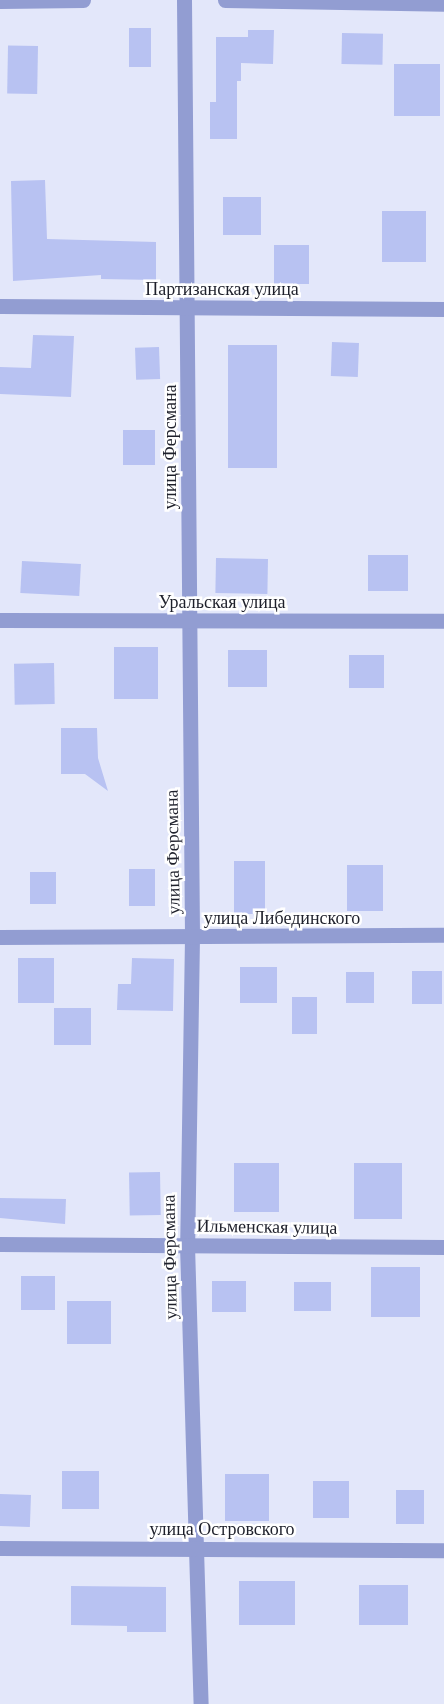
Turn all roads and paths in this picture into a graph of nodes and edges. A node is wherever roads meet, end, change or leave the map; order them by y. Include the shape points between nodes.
1 (83, 0) edge
2 (184, 0) edge
3 (225, 0) edge
4 (0, 1) edge
5 (444, 4) edge
6 (0, 306) edge
7 (188, 308) junction
8 (444, 309) edge
9 (0, 620) edge
10 (190, 620) junction
11 (444, 621) edge
12 (444, 935) edge
13 (192, 937) junction
14 (0, 938) edge
15 (0, 1244) edge
16 (187, 1245) junction
17 (444, 1247) edge
18 (198, 1547) junction
19 (0, 1548) edge
20 (444, 1550) edge
21 (202, 1704) edge

1 - 4 street
2 - 7 street, улица Ферсмана
3 - 5 street
6 - 7 street, Партизанская улица
7 - 8 street, Партизанская улица
7 - 10 street, улица Ферсмана
9 - 10 street, Уральская улица
10 - 11 street, Уральская улица
10 - 13 street, улица Ферсмана
12 - 13 street, улица Либединского
13 - 14 street, улица Либединского
13 - 16 street, улица Ферсмана
15 - 16 street, Ильменская улица
16 - 17 street, Ильменская улица
16 - 18 street, улица Ферсмана
18 - 19 street, улица Островского
18 - 20 street, улица Островского
18 - 21 street, улица Ферсмана

